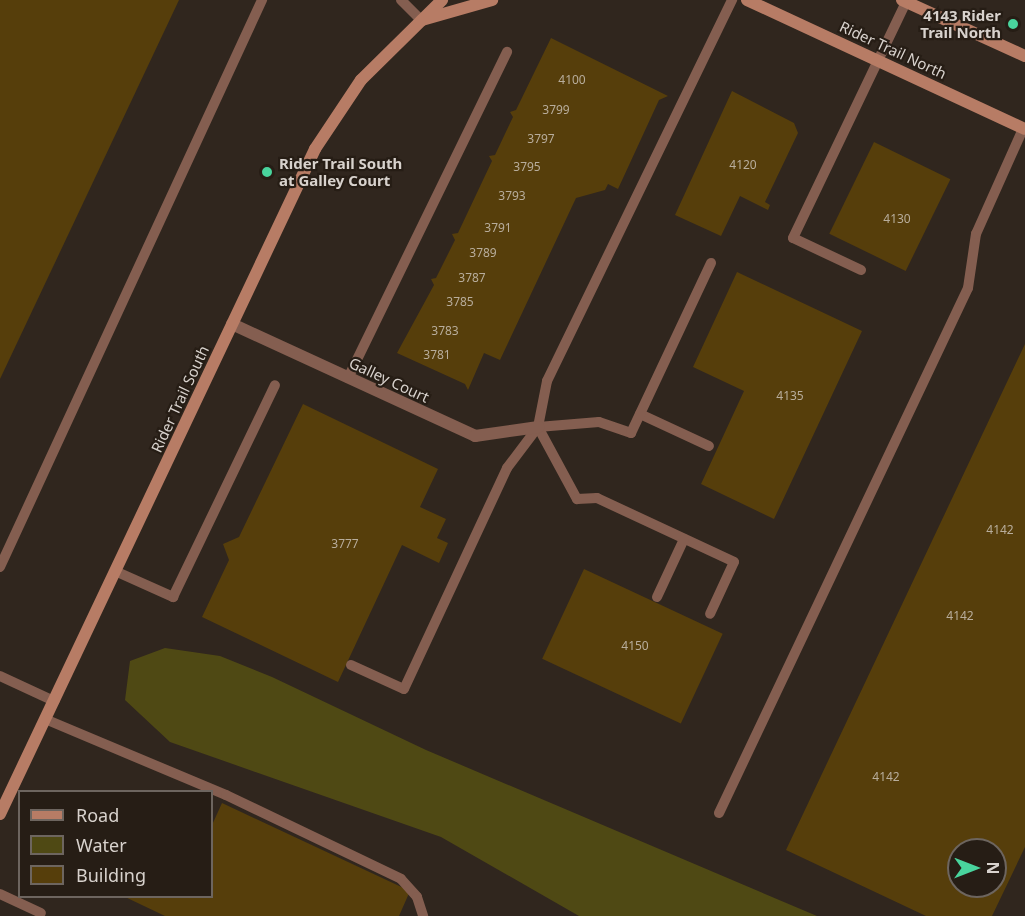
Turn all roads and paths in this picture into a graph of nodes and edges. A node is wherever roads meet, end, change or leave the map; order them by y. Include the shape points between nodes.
1 (262, 0) edge
2 (401, 0) edge
3 (442, 0) edge
4 (492, 0) edge
5 (732, 0) edge
6 (747, 0) edge
7 (905, 1) edge
8 (421, 20) junction
9 (507, 52) dead end
10 (1025, 56) edge
11 (877, 60) junction
12 (1024, 129) edge
13 (711, 263) dead end
14 (861, 270) dead end
15 (232, 324) junction
16 (348, 378) junction
17 (275, 384) dead end
18 (640, 414) junction
19 (538, 427) junction
20 (710, 446) dead end
21 (684, 539) junction
22 (0, 567) edge
23 (115, 571) junction
24 (657, 597) dead end
25 (710, 614) dead end
26 (351, 665) dead end
27 (0, 676) edge
28 (54, 701) junction
29 (45, 719) junction
30 (3, 800) edge
31 (719, 813) dead end
32 (0, 814) edge
33 (0, 894) edge
34 (41, 913) dead end
35 (423, 916) edge

1 - 22 lane
2 - 8 lane
3 - 8 street, Rider Trail South
4 - 8 street
5 - 19 lane via 547,381
6 - 11 street, Rider Trail North
7 - 10 street
7 - 11 lane
8 - 15 street, Rider Trail South via 361,80 334,116
9 - 16 lane
11 - 12 street, Rider Trail North
11 - 14 lane via 793,238
12 - 31 lane via 976,234 968,288
13 - 18 lane
15 - 16 street, Galley Court
15 - 23 street, Rider Trail South
16 - 19 street, Galley Court via 475,436
17 - 23 lane via 173,597
18 - 19 lane via 631,433 599,422
18 - 20 lane
19 - 21 lane via 577,499 597,498
19 - 26 lane via 507,468 404,689
21 - 24 lane
21 - 25 lane via 734,562
23 - 28 street, Rider Trail South
27 - 28 lane
28 - 29 street, Rider Trail South
29 - 30 street, Rider Trail South
29 - 35 lane via 226,795 401,879 417,897
30 - 32 street, Rider Trail South
33 - 34 lane

